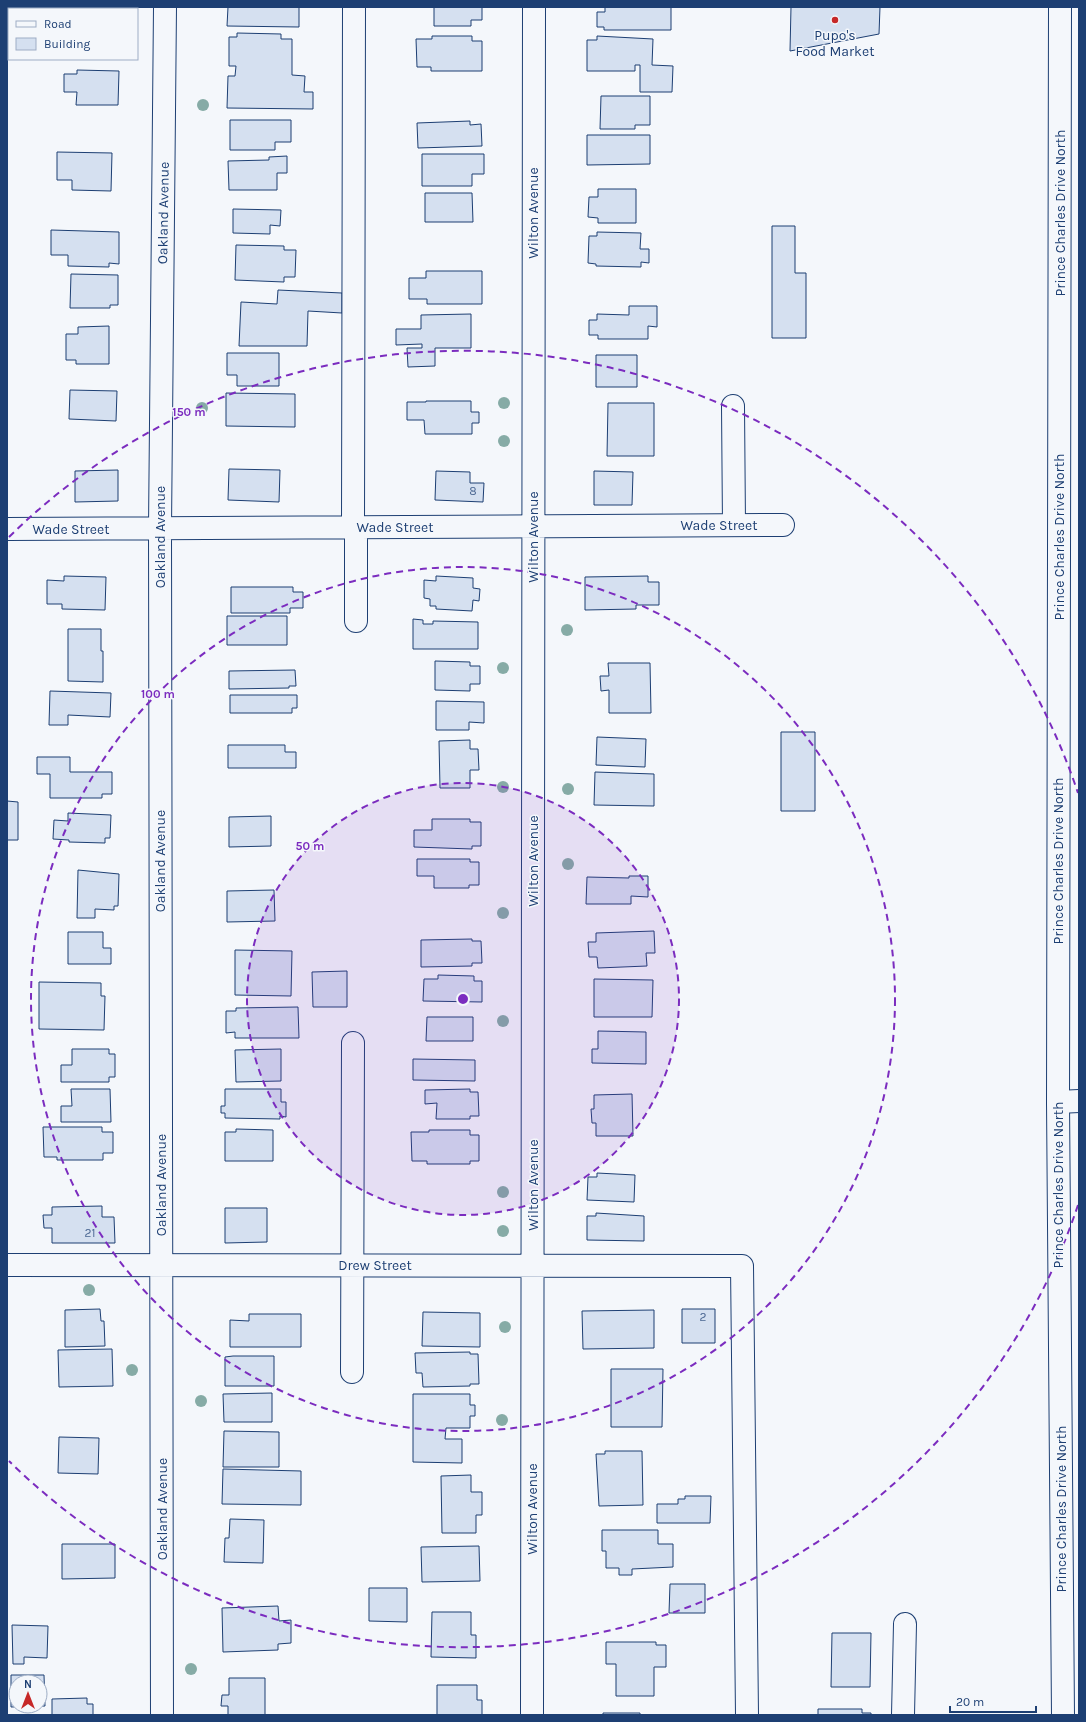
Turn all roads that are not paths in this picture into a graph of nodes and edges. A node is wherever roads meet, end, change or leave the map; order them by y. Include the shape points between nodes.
1 (165, 7) edge
2 (354, 7) edge
3 (534, 7) edge
4 (1060, 7) edge
5 (733, 406) dead end
6 (734, 525) junction
7 (783, 525) dead end
8 (533, 526) junction
9 (354, 527) junction
10 (160, 528) junction
11 (7, 529) edge
12 (356, 621) dead end
13 (353, 1043) dead end
14 (1079, 1101) edge
15 (1058, 1102) junction
16 (7, 1265) edge
17 (161, 1265) junction
18 (352, 1265) junction
19 (532, 1265) junction
20 (352, 1372) dead end
21 (906, 1624) dead end
22 (162, 1715) edge
23 (532, 1715) edge
24 (747, 1715) edge
25 (903, 1715) edge
26 (1063, 1715) edge

1 - 10 street, Oakland Avenue
2 - 9 street
3 - 8 street, Wilton Avenue
4 - 15 street, Prince Charles Drive North
5 - 6 street
6 - 7 street, Wade Street
6 - 8 street, Wade Street
8 - 9 street, Wade Street
8 - 19 street, Wilton Avenue
9 - 10 street, Wade Street
9 - 12 street
10 - 11 street, Wade Street
10 - 17 street, Oakland Avenue
13 - 18 street
14 - 15 street
15 - 26 street, Prince Charles Drive North
16 - 17 street, Drew Street
17 - 18 street, Drew Street
17 - 22 street, Oakland Avenue
18 - 19 street, Drew Street
18 - 20 street
19 - 23 street, Wilton Avenue
19 - 24 street, Drew Street via 742,1266
21 - 25 street

